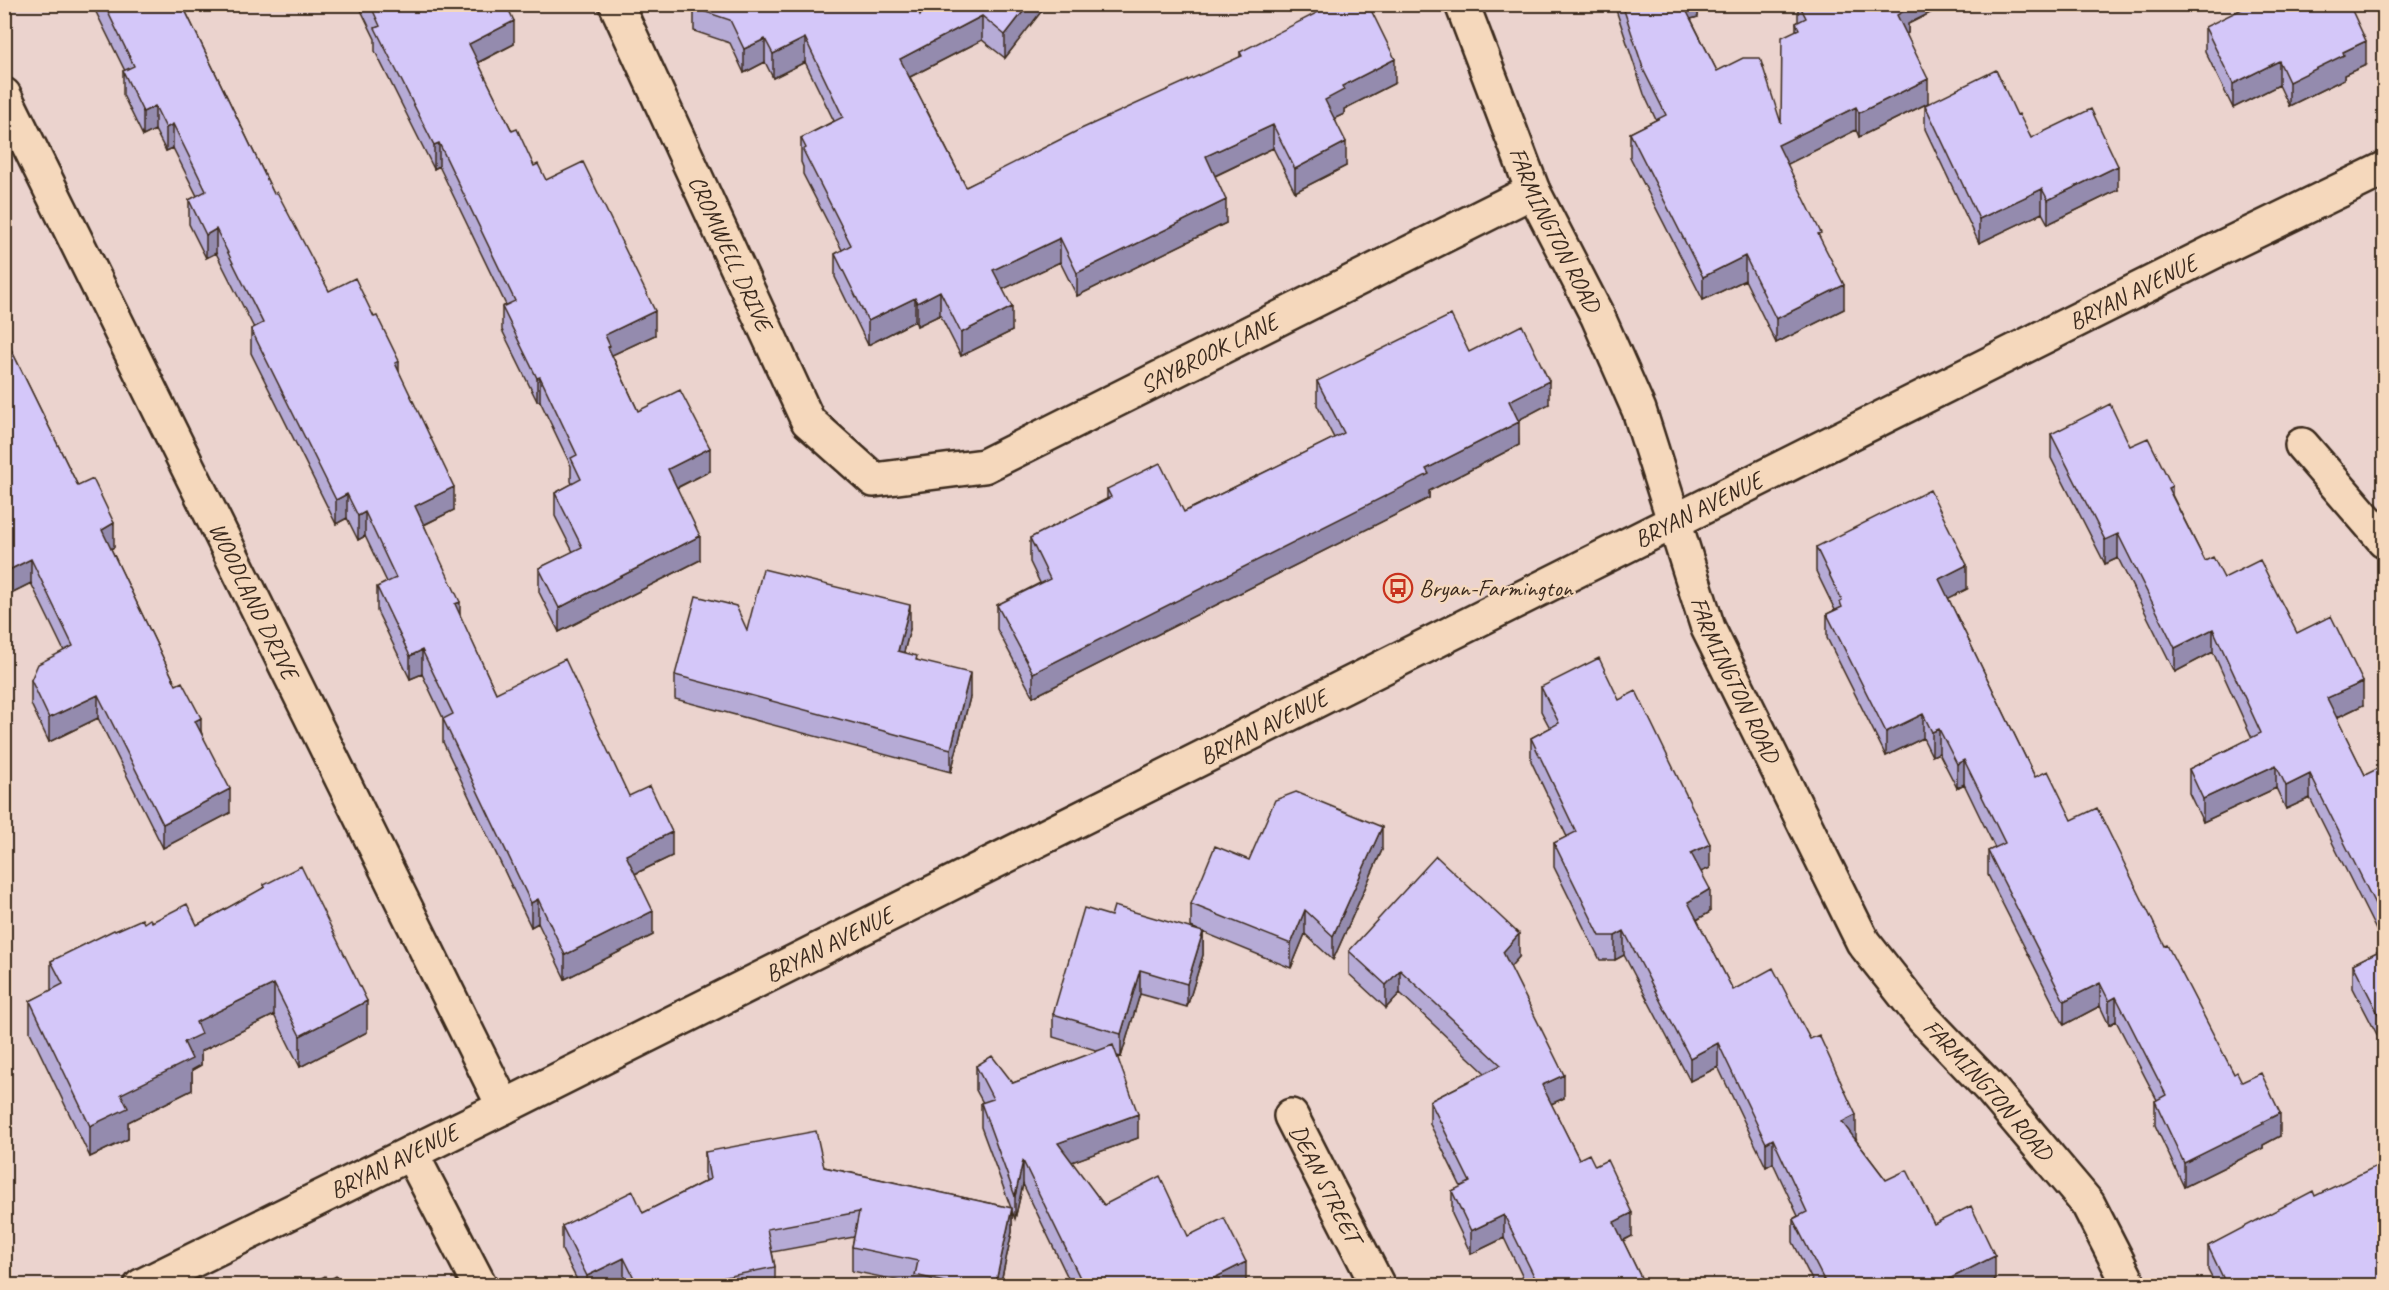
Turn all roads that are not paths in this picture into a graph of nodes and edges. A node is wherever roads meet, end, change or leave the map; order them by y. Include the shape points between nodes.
1 (616, 4) edge
2 (1462, 4) edge
3 (4, 95) edge
4 (2385, 169) edge
5 (1533, 191) junction
6 (2302, 445) dead end
7 (874, 480) joint
8 (1674, 520) junction
9 (2385, 540) edge
10 (504, 1107) junction
11 (1291, 1116) dead end
12 (411, 1152) junction
13 (141, 1286) edge
14 (480, 1286) edge
15 (1378, 1286) edge
16 (2130, 1286) edge

1 - 7 street, CROMWELL DRIVE via 808,421
2 - 5 street, FARMINGTON ROAD
3 - 10 street, WOODLAND DRIVE
4 - 8 street, BRYAN AVENUE
5 - 7 street, SAYBROOK LANE via 984,466
5 - 8 street, FARMINGTON ROAD via 1598,317 1639,410
6 - 9 street
8 - 10 street, BRYAN AVENUE
8 - 16 street, FARMINGTON ROAD via 1708,628 1863,942 1923,1018 1991,1089 2088,1204
10 - 12 street, BRYAN AVENUE
11 - 15 street, DEAN STREET
12 - 13 street, BRYAN AVENUE
12 - 14 street

